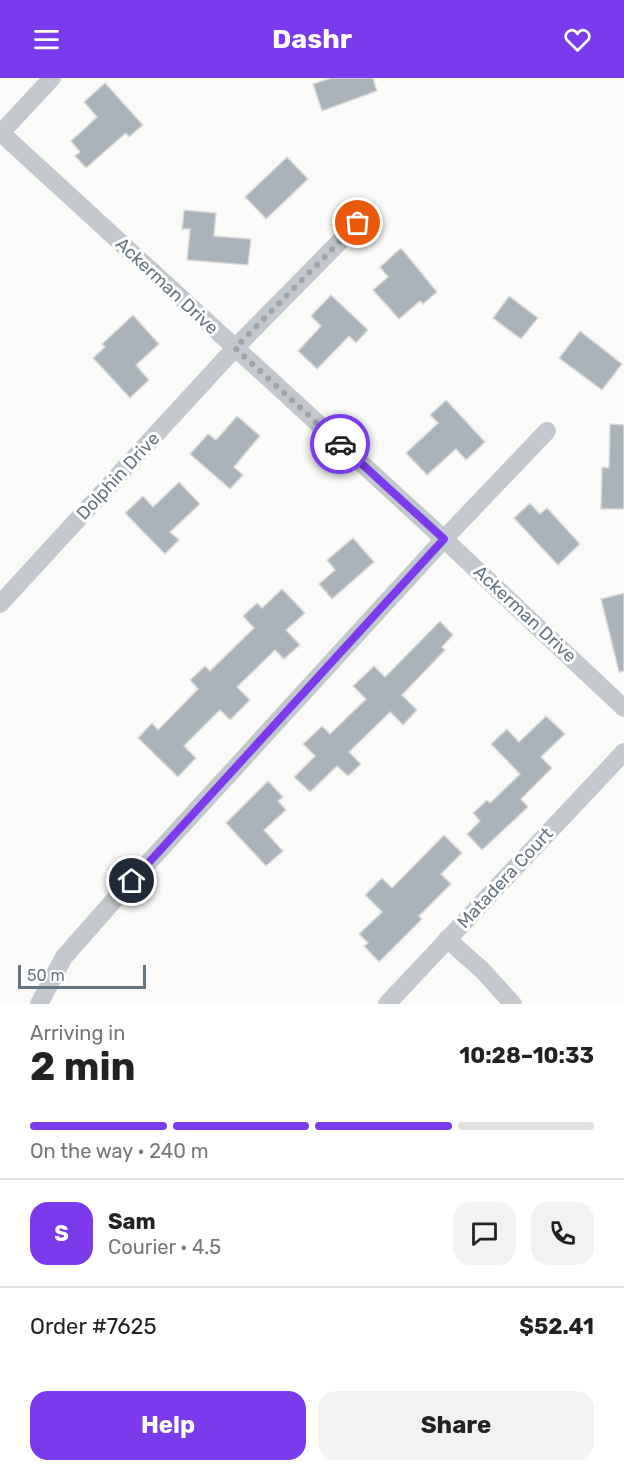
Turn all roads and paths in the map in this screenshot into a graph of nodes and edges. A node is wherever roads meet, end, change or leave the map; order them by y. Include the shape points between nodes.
1 (52, 78) edge
2 (0, 133) edge
3 (358, 223) dead end
4 (235, 348) junction
5 (547, 431) dead end
6 (444, 539) junction
7 (0, 604) edge
8 (624, 708) edge
9 (624, 752) edge
10 (447, 939) junction
11 (39, 1004) edge
12 (387, 1004) edge
13 (513, 1004) edge

1 - 2 street
2 - 4 street, Ackerman Drive
3 - 4 street, Dolphin Drive
4 - 6 street, Ackerman Drive
4 - 7 street, Dolphin Drive
5 - 6 street
6 - 8 street, Ackerman Drive
6 - 11 street via 64,957
9 - 10 street, Matadera Court
10 - 12 street, Matadera Court
10 - 13 street via 482,969

